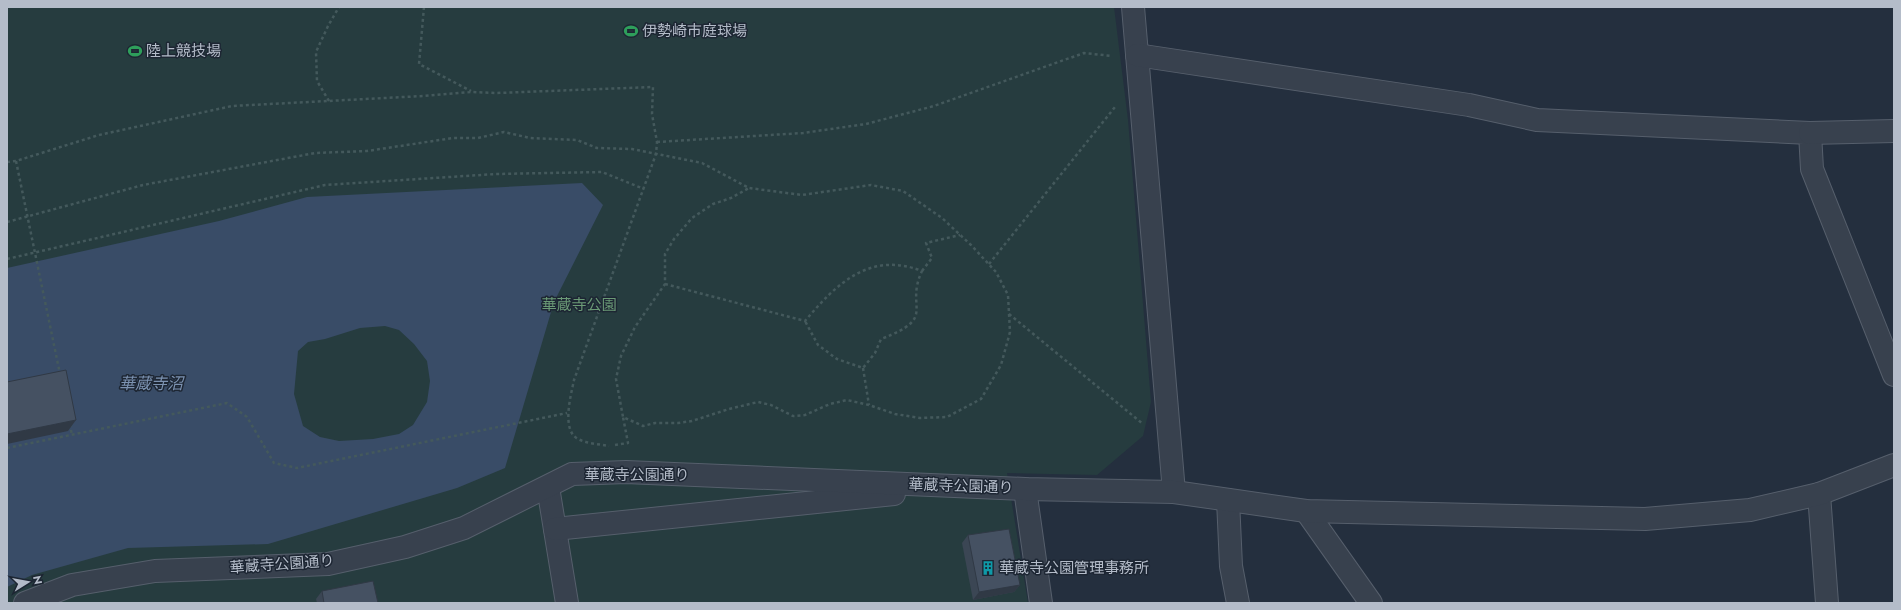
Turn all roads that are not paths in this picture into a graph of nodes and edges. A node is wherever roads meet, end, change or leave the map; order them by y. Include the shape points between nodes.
1 (1133, 7) edge
2 (1137, 56) junction
3 (1894, 130) edge
4 (1810, 133) junction
5 (1894, 375) edge
6 (1894, 465) edge
7 (548, 487) junction
8 (969, 487) junction
9 (1025, 489) junction
10 (1174, 492) junction
11 (1819, 494) junction
12 (1228, 500) junction
13 (1306, 511) junction
14 (555, 529) junction
15 (25, 603) edge
16 (568, 603) edge
17 (1041, 603) edge
18 (1238, 603) edge
19 (1370, 603) edge
20 (1827, 603) edge

1 - 2 street
2 - 4 street via 1469,105 1537,120
2 - 10 street
3 - 4 street
4 - 5 street via 1812,169
6 - 11 street, 華蔵寺公園通り
7 - 8 street, 華蔵寺公園通り via 572,474 634,472
7 - 14 street
7 - 15 street, 華蔵寺公園通り via 464,528 405,547 328,564 155,571 72,585
8 - 9 street, 華蔵寺公園通り
8 - 14 street
9 - 10 street, 華蔵寺公園通り
9 - 17 street
10 - 12 street, 華蔵寺公園通り
11 - 13 street, 華蔵寺公園通り via 1750,510 1645,519
11 - 20 street
12 - 13 street, 華蔵寺公園通り
12 - 18 street via 1231,566
13 - 19 street
14 - 16 street

